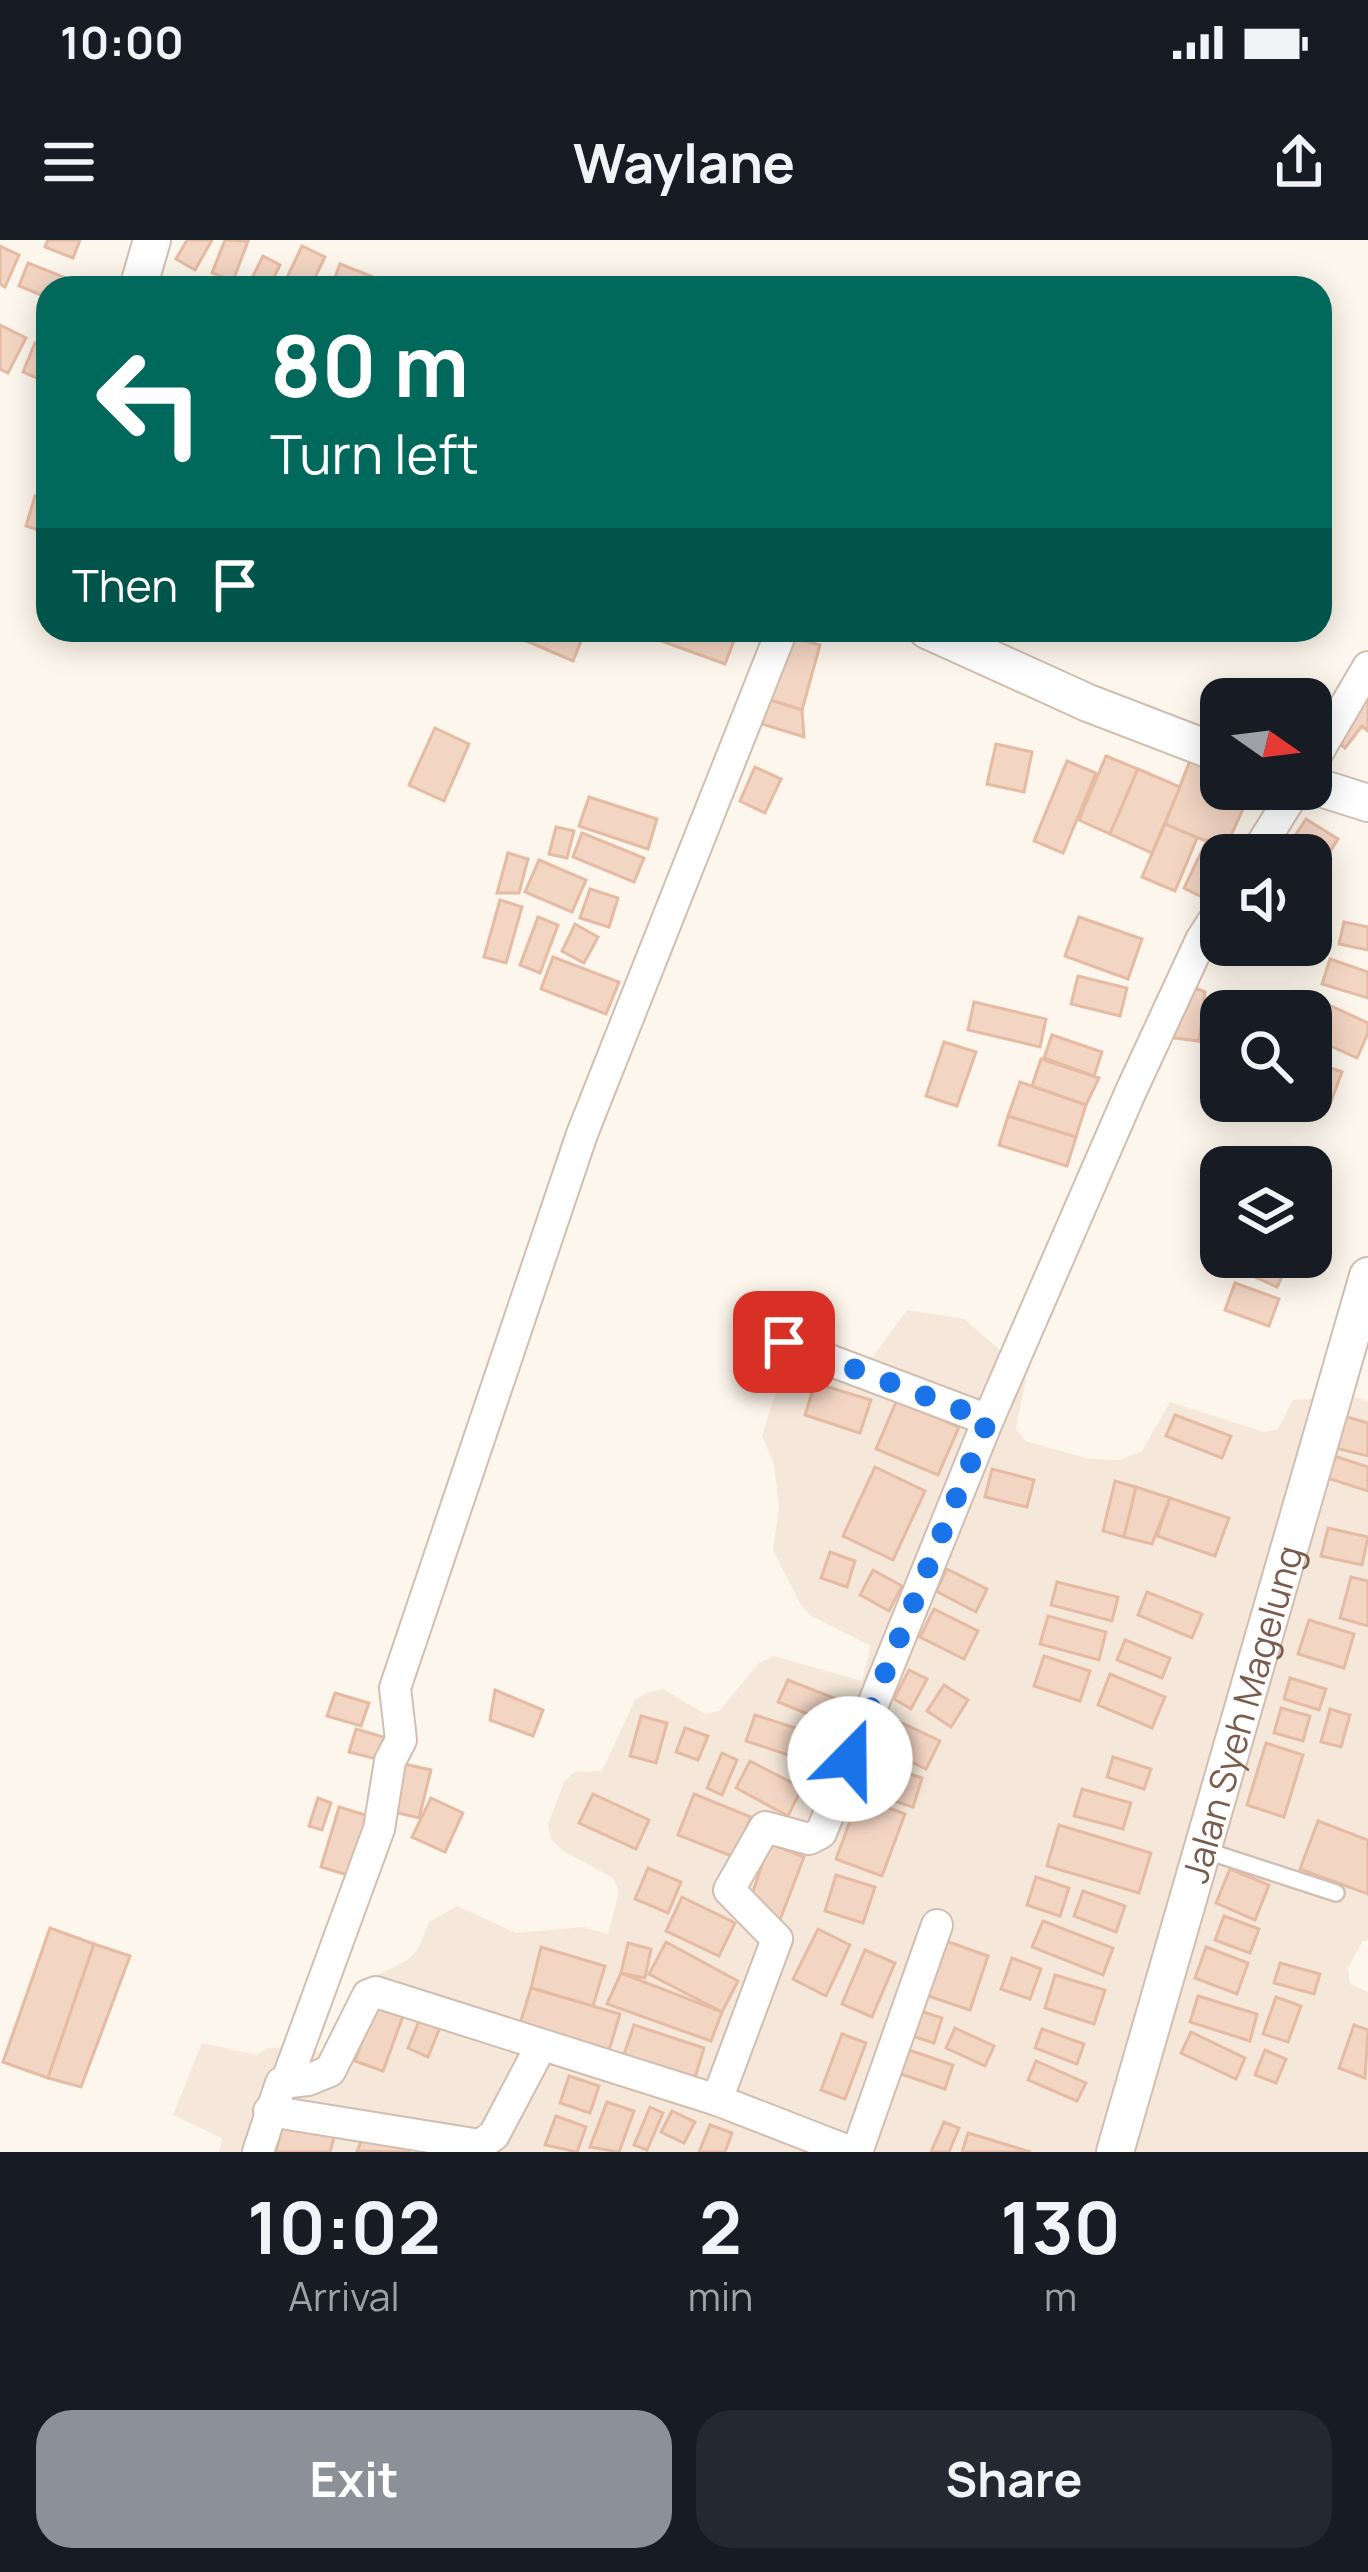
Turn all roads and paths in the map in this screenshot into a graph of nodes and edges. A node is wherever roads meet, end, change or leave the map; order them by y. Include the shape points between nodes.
1 (152, 240) edge
2 (142, 276) edge
3 (777, 642) edge
4 (953, 642) edge
5 (1368, 667) edge
6 (1332, 728) edge
7 (1200, 746) edge
8 (1332, 792) edge
9 (1368, 803) edge
10 (1200, 944) edge
11 (1368, 1276) edge
12 (784, 1342) dead end
13 (988, 1420) junction
14 (1204, 1850) junction
15 (1336, 1893) dead end
16 (937, 1925) dead end
17 (541, 2046) junction
18 (287, 2080) junction
19 (716, 2100) junction
20 (269, 2111) junction
21 (805, 2143) edge
22 (258, 2152) edge
23 (854, 2152) edge
24 (1115, 2152) edge

1 - 2 street
3 - 18 street via 582,1134 395,1688 401,1740 379,1829
4 - 7 street
5 - 6 street
8 - 9 street
10 - 13 street
11 - 14 street, Jalan Syeh Magelung
12 - 13 street
13 - 19 street via 821,1833 809,1839 765,1827 729,1892 777,1939
14 - 15 lane
14 - 24 street, Jalan Syeh Magelung
16 - 23 street
17 - 18 street via 376,1992 330,2071
17 - 19 street
17 - 20 street via 494,2135 480,2145
18 - 20 street
19 - 21 street
20 - 22 street
21 - 23 street

